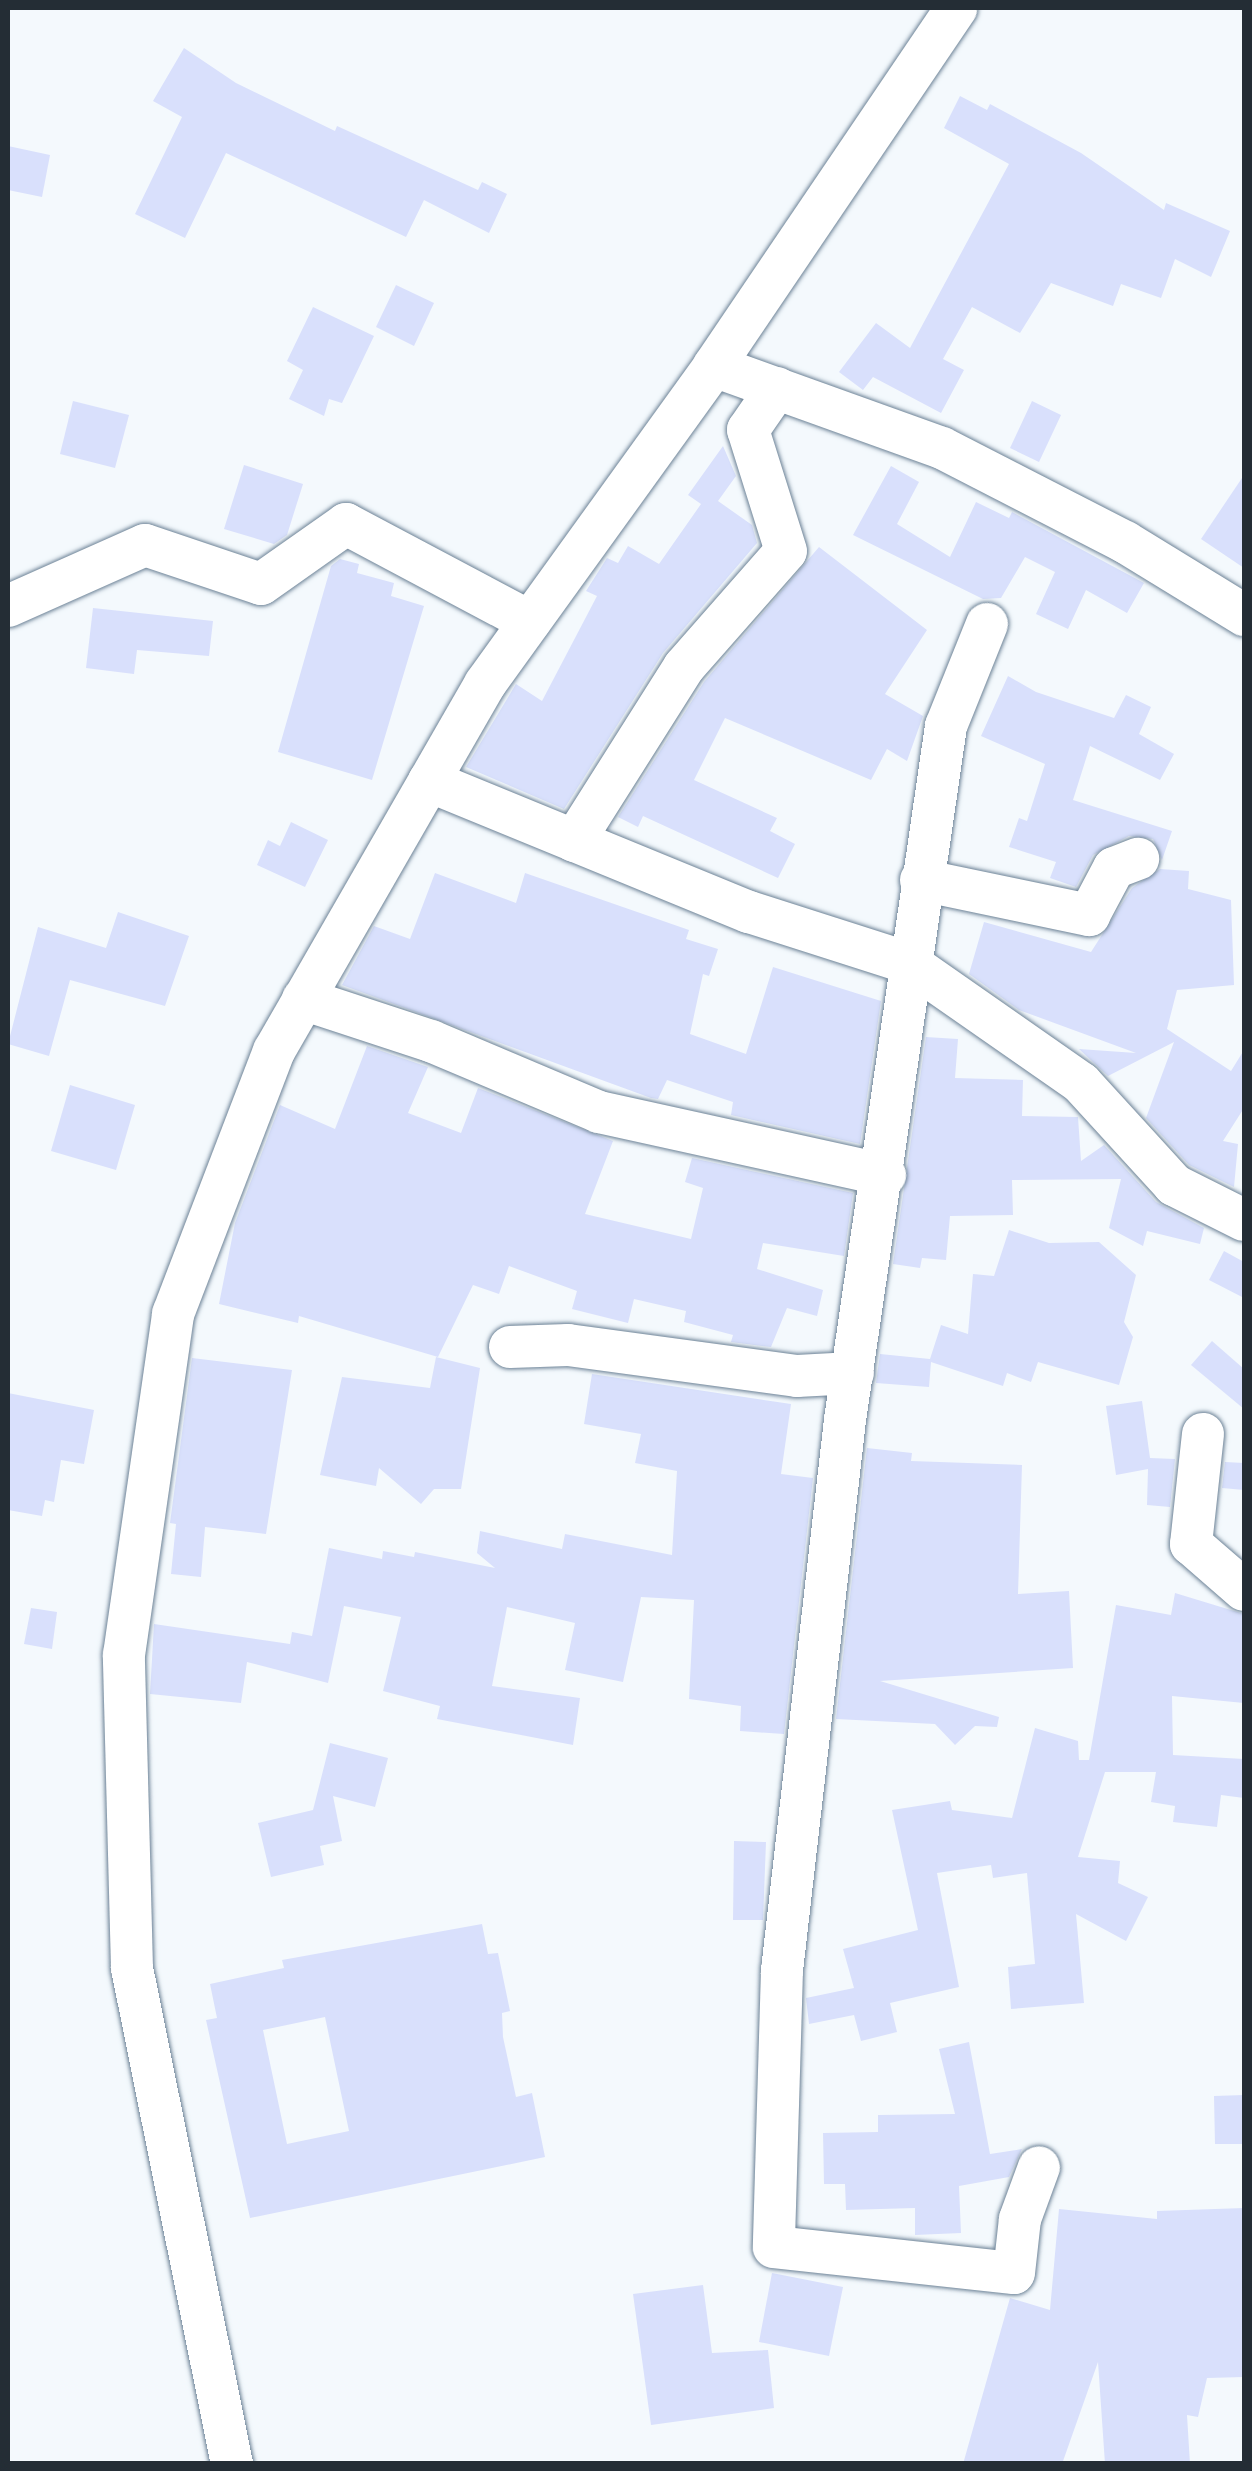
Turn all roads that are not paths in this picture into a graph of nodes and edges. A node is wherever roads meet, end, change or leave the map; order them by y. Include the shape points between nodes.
1 (956, 8) edge
2 (714, 366) junction
3 (777, 388) junction
4 (8, 606) edge
5 (1244, 616) edge
6 (530, 622) junction
7 (987, 624) dead end
8 (429, 781) junction
9 (574, 841) junction
10 (1138, 859) dead end
11 (921, 880) junction
12 (909, 963) junction
13 (304, 999) junction
14 (885, 1175) junction
15 (1244, 1220) edge
16 (510, 1346) dead end
17 (852, 1373) junction
18 (1202, 1434) dead end
19 (1244, 1590) edge
20 (1039, 2167) dead end
21 (232, 2464) edge

1 - 2 street
2 - 3 street
2 - 6 street
3 - 5 street via 942,448 1125,542
3 - 9 street via 748,430 786,551 684,667
4 - 6 street via 145,545 261,584 346,524
6 - 8 street
7 - 11 street via 946,726
8 - 9 street
8 - 13 street
9 - 12 street via 749,912
10 - 11 street via 1114,868 1089,915
11 - 12 street
12 - 14 street
12 - 15 street via 1082,1083 1174,1185
13 - 14 street via 431,1041 600,1112
13 - 21 street via 274,1051 173,1314 124,1654 132,1968
14 - 17 street
16 - 17 street via 568,1345 797,1376
17 - 20 street via 782,1970 774,2247 1014,2272 1020,2219
18 - 19 street via 1192,1544

